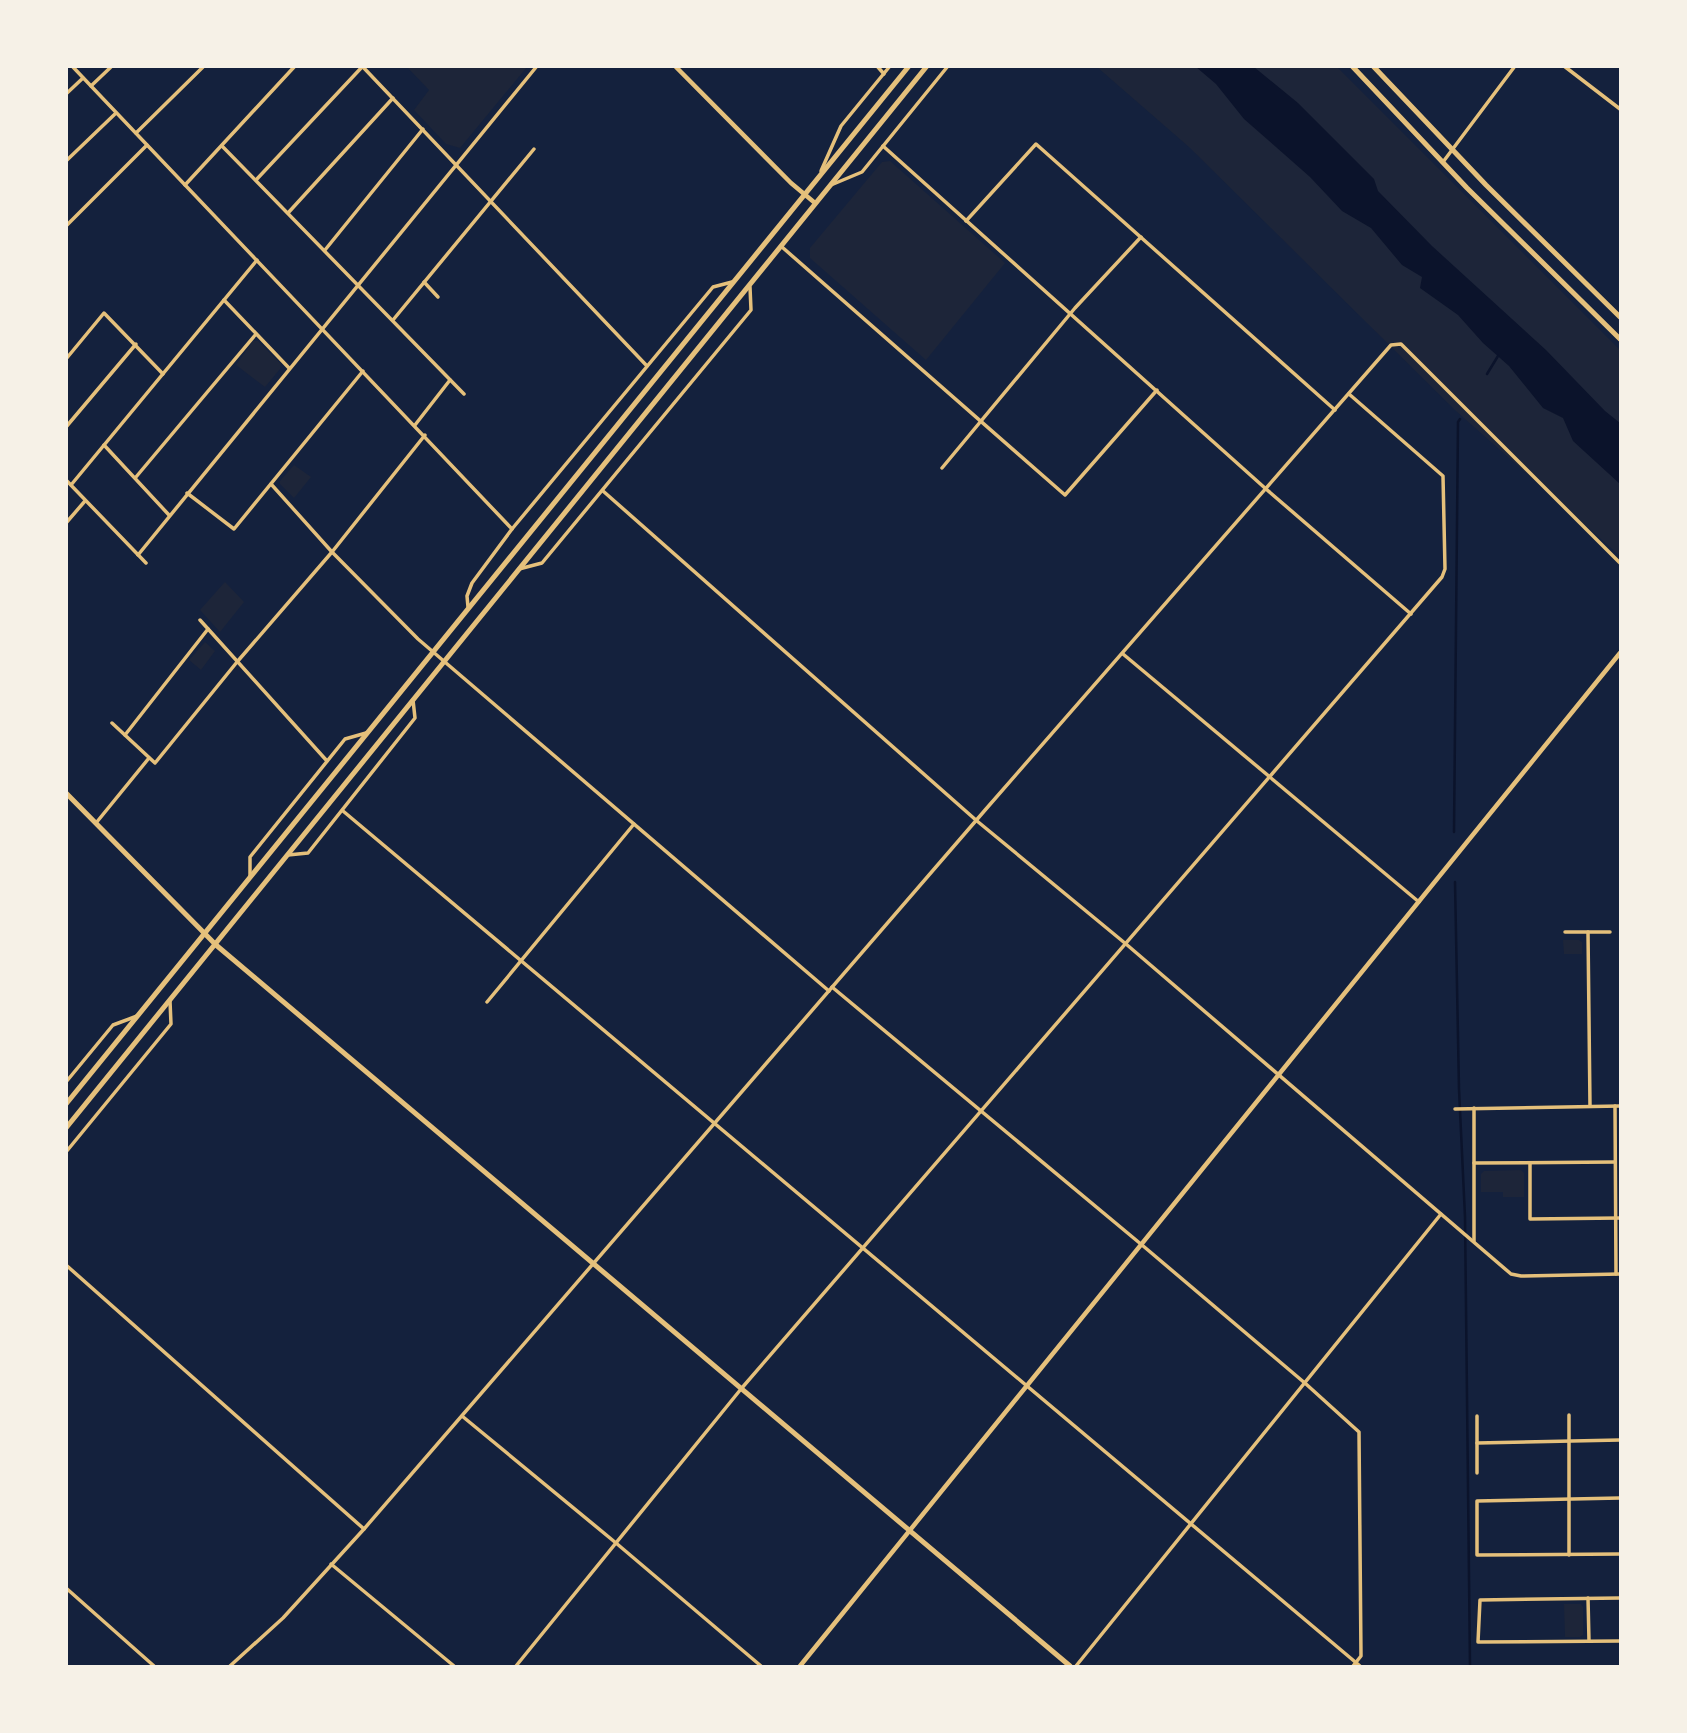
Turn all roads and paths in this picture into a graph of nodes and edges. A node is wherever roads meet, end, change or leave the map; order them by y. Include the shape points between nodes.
1 (72, 66) edge
2 (111, 66) edge
3 (204, 66) edge
4 (295, 66) edge
5 (537, 66) edge
6 (877, 66) edge
7 (890, 66) edge
8 (909, 66) edge
9 (927, 66) edge
10 (948, 66) edge
11 (1352, 66) edge
12 (1373, 66) edge
13 (1515, 66) edge
14 (1564, 66) edge
15 (362, 67) edge
16 (679, 68) edge
17 (884, 74) junction
18 (83, 78) junction
19 (91, 86) junction
20 (66, 94) edge
21 (393, 98) junction
22 (1620, 108) edge
23 (116, 113) junction
24 (423, 129) junction
25 (136, 133) junction
26 (147, 145) junction
27 (222, 146) junction
28 (883, 146) junction
29 (534, 149) dead end
30 (1452, 152) junction
31 (66, 160) edge
32 (1443, 162) junction
33 (456, 166) junction
34 (256, 180) junction
35 (817, 180) junction
36 (185, 185) junction
37 (827, 187) junction
38 (806, 194) junction
39 (490, 202) junction
40 (815, 203) junction
41 (288, 213) junction
42 (966, 221) junction
43 (66, 226) edge
44 (1140, 237) junction
45 (782, 247) junction
46 (324, 250) junction
47 (257, 260) junction
48 (424, 282) junction
49 (734, 282) junction
50 (359, 286) junction
51 (750, 287) junction
52 (439, 296) dead end
53 (224, 300) junction
54 (1071, 314) junction
55 (1620, 317) edge
56 (392, 321) junction
57 (323, 329) junction
58 (256, 334) junction
59 (1620, 339) edge
60 (135, 344) junction
61 (66, 359) edge
62 (647, 366) junction
63 (289, 368) junction
64 (363, 371) junction
65 (163, 374) junction
66 (450, 380) junction
67 (1157, 390) junction
68 (464, 394) dead end
69 (1349, 394) junction
70 (1335, 410) junction
71 (981, 421) junction
72 (415, 425) junction
73 (66, 427) edge
74 (425, 435) junction
75 (104, 445) junction
76 (942, 468) dead end
77 (136, 477) junction
78 (66, 481) edge
79 (271, 484) junction
80 (71, 485) junction
81 (1266, 489) junction
82 (603, 491) junction
83 (187, 493) junction
84 (85, 501) junction
85 (169, 515) junction
86 (66, 523) edge
87 (512, 529) junction
88 (332, 552) junction
89 (138, 555) junction
90 (146, 563) dead end
91 (1620, 563) edge
92 (519, 569) junction
93 (468, 609) junction
94 (1411, 614) junction
95 (200, 620) dead end
96 (208, 629) junction
97 (433, 652) junction
98 (1620, 653) edge
99 (1123, 654) junction
100 (445, 661) junction
101 (237, 662) junction
102 (413, 700) junction
103 (112, 723) dead end
104 (368, 733) junction
105 (124, 735) junction
106 (149, 758) junction
107 (327, 761) junction
108 (1271, 776) junction
109 (66, 793) edge
110 (343, 811) junction
111 (977, 821) junction
112 (96, 823) junction
113 (634, 824) junction
114 (288, 855) junction
115 (250, 878) junction
116 (1419, 902) junction
117 (1565, 932) dead end
118 (1588, 932) junction
119 (1610, 932) dead end
120 (204, 934) junction
121 (1126, 944) junction
122 (216, 945) junction
123 (520, 962) junction
124 (830, 989) junction
125 (170, 1001) junction
126 (487, 1002) dead end
127 (139, 1015) junction
128 (1279, 1075) junction
129 (66, 1082) edge
130 (66, 1104) edge
131 (1590, 1106) junction
132 (1615, 1106) junction
133 (1620, 1106) edge
134 (1472, 1108) junction
135 (1455, 1109) dead end
136 (981, 1112) junction
137 (714, 1124) junction
138 (66, 1128) edge
139 (66, 1152) edge
140 (1615, 1162) junction
141 (1474, 1163) junction
142 (1530, 1163) junction
143 (1441, 1214) junction
144 (1618, 1218) edge
145 (1472, 1240) junction
146 (1142, 1245) junction
147 (863, 1248) junction
148 (66, 1265) edge
149 (592, 1265) junction
150 (1618, 1274) edge
151 (1306, 1384) junction
152 (1027, 1388) junction
153 (741, 1389) junction
154 (1569, 1415) dead end
155 (461, 1416) junction
156 (1476, 1416) dead end
157 (1620, 1440) edge
158 (1569, 1441) junction
159 (1477, 1443) junction
160 (1477, 1473) dead end
161 (1620, 1498) edge
162 (1569, 1499) junction
163 (1191, 1524) junction
164 (364, 1529) junction
165 (910, 1531) junction
166 (617, 1543) junction
167 (1620, 1554) edge
168 (1569, 1555) junction
169 (331, 1564) junction
170 (66, 1588) edge
171 (1588, 1598) junction
172 (1620, 1598) edge
173 (1589, 1641) junction
174 (1620, 1641) edge
175 (1356, 1665) edge
176 (153, 1667) edge
177 (230, 1667) edge
178 (454, 1667) edge
179 (516, 1667) edge
180 (761, 1667) edge
181 (800, 1667) edge
182 (1070, 1667) edge
183 (1076, 1667) edge

1 - 18 street
2 - 19 street
3 - 25 street
4 - 27 street
5 - 33 street
6 - 17 street
7 - 17 street
8 - 35 main road
9 - 37 main road
10 - 28 street
11 - 32 main road
12 - 30 main road
13 - 30 street
14 - 22 street
15 - 21 street
15 - 34 street
16 - 38 street
17 - 35 street via 841,126
18 - 19 street
18 - 20 street
19 - 23 street
21 - 24 street
21 - 41 street
23 - 25 street
23 - 31 street
24 - 33 street
24 - 46 street
25 - 26 street
26 - 36 street
26 - 43 street
27 - 34 street
27 - 36 street
28 - 37 street via 862,172
28 - 42 street
29 - 39 street
30 - 32 street
30 - 55 main road
32 - 59 main road
33 - 39 street
33 - 50 street
34 - 41 street
35 - 38 main road
36 - 47 street
37 - 40 main road
38 - 40 street
38 - 49 main road
39 - 48 street
39 - 62 street
40 - 45 main road
41 - 46 street
42 - 44 street via 1036,144
42 - 54 street
44 - 54 street
44 - 70 street
45 - 51 main road
45 - 71 street
46 - 50 street
47 - 53 street
47 - 57 street
48 - 52 street
48 - 56 street
49 - 62 street via 713,287
49 - 93 main road
50 - 56 street
50 - 57 street
51 - 82 street via 751,310
51 - 92 main road
53 - 58 street
53 - 65 street
54 - 67 street
54 - 71 street
56 - 66 street
57 - 63 street
57 - 64 street
58 - 63 street
58 - 77 street
60 - 61 street via 104,313
60 - 65 street
60 - 73 street
62 - 87 street
63 - 83 street
64 - 72 street
64 - 79 street
65 - 75 street
66 - 68 street
66 - 72 street
67 - 71 street via 1065,495
67 - 81 street
69 - 70 street
69 - 91 street via 1391,345 1401,344
69 - 94 street via 1443,476 1445,569
70 - 81 street
71 - 76 street
72 - 74 street
74 - 87 street
74 - 88 street
75 - 77 street
75 - 80 street
77 - 85 street
78 - 80 street
79 - 83 street via 234,529
79 - 88 street
80 - 84 street
81 - 94 street
81 - 99 street
82 - 92 street via 542,564
82 - 111 street
83 - 85 street
84 - 86 street
84 - 89 street
85 - 89 street
87 - 93 street via 472,583
88 - 97 street
88 - 101 street
89 - 90 street
92 - 100 main road
93 - 97 main road
94 - 108 street
95 - 96 street
96 - 101 street
96 - 105 street
97 - 100 street
97 - 104 main road
98 - 116 street
99 - 108 street
99 - 111 street
100 - 102 main road
100 - 113 street
101 - 106 street via 155,763
101 - 107 street
102 - 110 street via 415,718
102 - 114 main road
103 - 105 street
104 - 107 street via 345,739
104 - 115 main road
105 - 106 street
106 - 112 street
107 - 115 street via 250,857
108 - 116 street
108 - 121 street
109 - 112 main road
110 - 114 street via 308,853
110 - 123 street
111 - 121 street
111 - 124 street
112 - 120 main road
113 - 123 street
113 - 124 street
114 - 122 main road
115 - 120 main road
116 - 128 street
117 - 118 street
118 - 119 street
118 - 131 street
120 - 122 main road
120 - 127 main road
121 - 128 street
121 - 136 street
122 - 125 main road
122 - 149 main road
123 - 126 street
123 - 137 street
124 - 136 street
124 - 137 street
125 - 138 main road
125 - 139 street via 171,1024
127 - 129 street via 113,1025
127 - 130 main road
128 - 143 street
128 - 146 street
131 - 132 street
131 - 134 street
132 - 133 street
132 - 140 street
134 - 135 street
134 - 141 street
136 - 146 street
136 - 147 street
137 - 147 street
137 - 149 street
140 - 142 street
140 - 144 street
141 - 142 street
141 - 145 street
142 - 144 street via 1530,1219
143 - 145 street
143 - 151 street
144 - 150 street
145 - 150 street via 1511,1274
146 - 151 street
146 - 152 street
147 - 152 street
147 - 153 street
148 - 164 street
149 - 153 main road
149 - 155 street
151 - 163 street
151 - 175 street via 1359,1432 1361,1656
152 - 163 street
152 - 165 street
153 - 165 main road
153 - 166 street
154 - 158 street
155 - 164 street
155 - 166 street
156 - 159 street
157 - 158 street
158 - 159 street
158 - 162 street
159 - 160 street
161 - 162 street
162 - 168 street
162 - 168 street via 1477,1501 1478,1555
163 - 175 street
163 - 183 street
164 - 169 street
165 - 181 street
165 - 182 main road
166 - 179 street
166 - 180 street
167 - 168 street
169 - 177 street via 283,1618
169 - 178 street
170 - 176 street
171 - 172 street
171 - 173 street
171 - 173 street via 1479,1600 1478,1642
173 - 174 street

